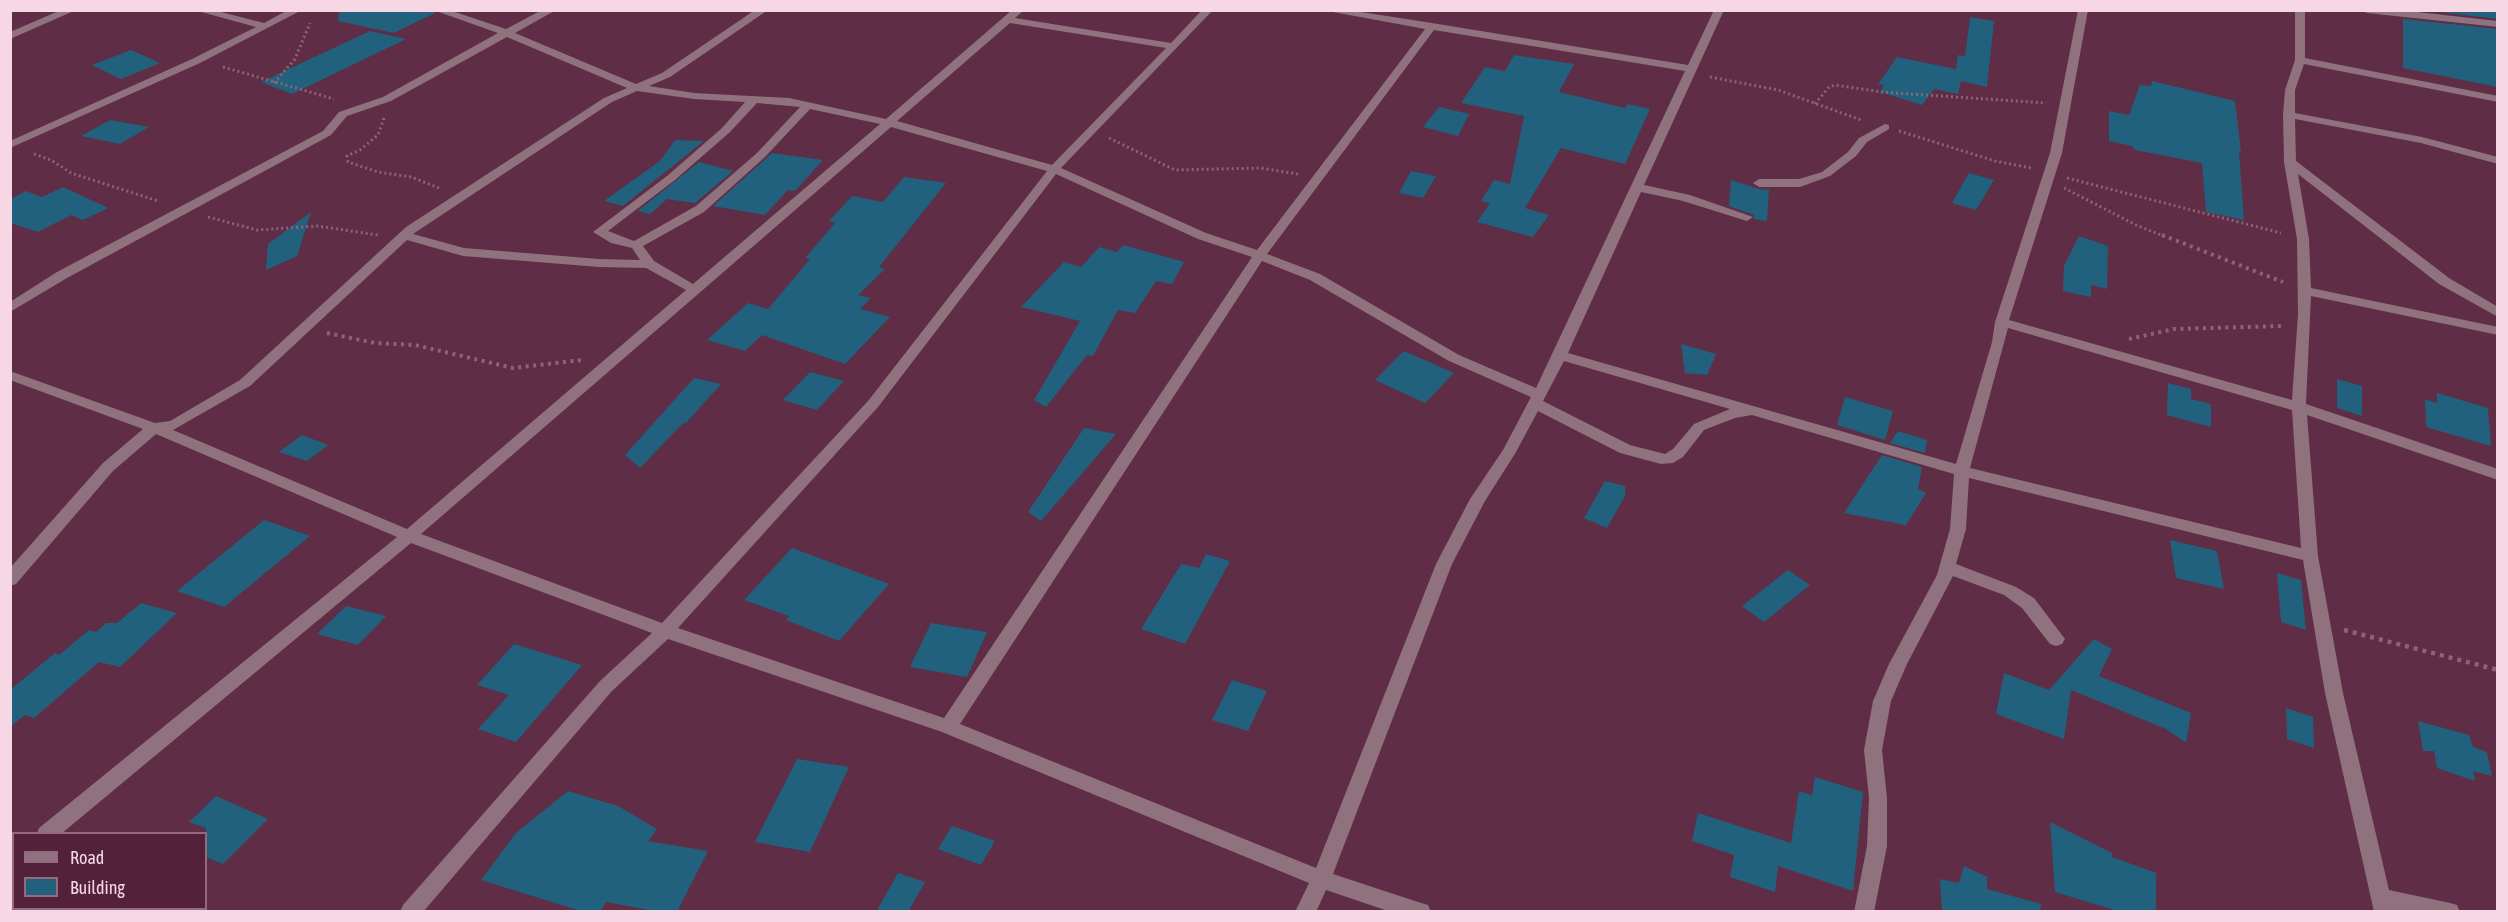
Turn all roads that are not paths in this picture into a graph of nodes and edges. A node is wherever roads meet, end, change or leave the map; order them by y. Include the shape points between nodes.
1 (71, 10) edge
2 (199, 10) edge
3 (438, 10) edge
4 (551, 10) edge
5 (763, 10) edge
6 (1019, 10) edge
7 (1208, 10) edge
8 (1327, 10) edge
9 (1719, 10) edge
10 (2083, 10) edge
11 (2300, 10) edge
12 (2367, 10) edge
13 (296, 11) edge
14 (1008, 20) junction
15 (2498, 24) edge
16 (265, 26) junction
17 (1432, 26) junction
18 (507, 33) junction
19 (10, 36) edge
20 (1173, 46) junction
21 (2300, 60) junction
22 (1691, 69) junction
23 (637, 88) junction
24 (754, 99) junction
25 (2498, 99) edge
26 (808, 105) junction
27 (2289, 115) junction
28 (890, 123) junction
29 (1885, 127) dead end
30 (10, 145) edge
31 (2498, 161) edge
32 (2290, 162) junction
33 (1054, 169) junction
34 (1759, 183) dead end
35 (1637, 187) junction
36 (1747, 217) dead end
37 (404, 235) junction
38 (636, 245) junction
39 (1259, 256) junction
40 (649, 264) junction
41 (696, 290) junction
42 (2303, 290) junction
43 (10, 308) edge
44 (2498, 313) edge
45 (2002, 322) junction
46 (2498, 331) edge
47 (1560, 355) junction
48 (10, 375) edge
49 (1538, 399) junction
50 (2299, 407) junction
51 (1753, 411) junction
52 (154, 428) junction
53 (1962, 471) junction
54 (2498, 475) edge
55 (409, 536) junction
56 (2310, 556) junction
57 (1947, 567) junction
58 (10, 580) edge
59 (665, 631) junction
60 (2056, 639) dead end
61 (948, 727) junction
62 (48, 832) edge
63 (1321, 879) junction
64 (2383, 905) edge
65 (410, 912) edge
66 (1305, 912) edge
67 (1421, 912) edge
68 (1864, 912) edge
69 (2450, 912) edge

1 - 19 street
2 - 16 street
3 - 18 street
4 - 18 street
5 - 23 street via 666,75
6 - 14 street
7 - 20 street
8 - 17 street
9 - 22 street
10 - 45 street via 2056,153
11 - 21 street
12 - 15 street
13 - 16 street
14 - 20 street
14 - 28 street
16 - 30 street
17 - 22 street
17 - 39 street
18 - 23 street
18 - 43 street via 387,99 343,114 327,134 62,275
20 - 33 street
21 - 25 street
21 - 27 street via 2290,90
22 - 35 street
23 - 24 street
23 - 37 street via 608,100 556,132
24 - 26 street
24 - 38 street via 726,130 671,178 599,232
26 - 28 street
26 - 38 street via 761,155 700,209
27 - 31 street via 2422,140
27 - 32 street
28 - 33 street
28 - 41 street
29 - 34 street via 1863,140 1826,174 1800,183
32 - 42 street via 2303,239
32 - 44 street via 2444,281
33 - 39 street via 1202,236
33 - 59 street via 873,404
35 - 36 street
35 - 47 street
37 - 40 street via 472,253
37 - 52 street via 245,383 174,425
38 - 40 street
39 - 49 street via 1314,277 1454,358
39 - 61 street
40 - 41 street
41 - 55 street
42 - 46 street
42 - 50 street
45 - 50 street
45 - 53 street
47 - 49 street
47 - 51 street
48 - 52 street
49 - 51 street via 1625,449 1661,459 1673,457 1699,427 1733,413
49 - 63 street via 1444,564
50 - 54 street
50 - 56 street
51 - 53 street
52 - 55 street
52 - 58 street via 91,484
53 - 56 street
53 - 57 street via 1958,529
55 - 59 street
55 - 62 street
56 - 64 street via 2334,693
57 - 60 street via 2010,591 2028,603
57 - 68 street via 1882,701 1873,750 1878,798 1876,846
59 - 61 street
59 - 65 street via 606,686 549,748
61 - 63 street
63 - 66 street
63 - 67 street
64 - 69 street

